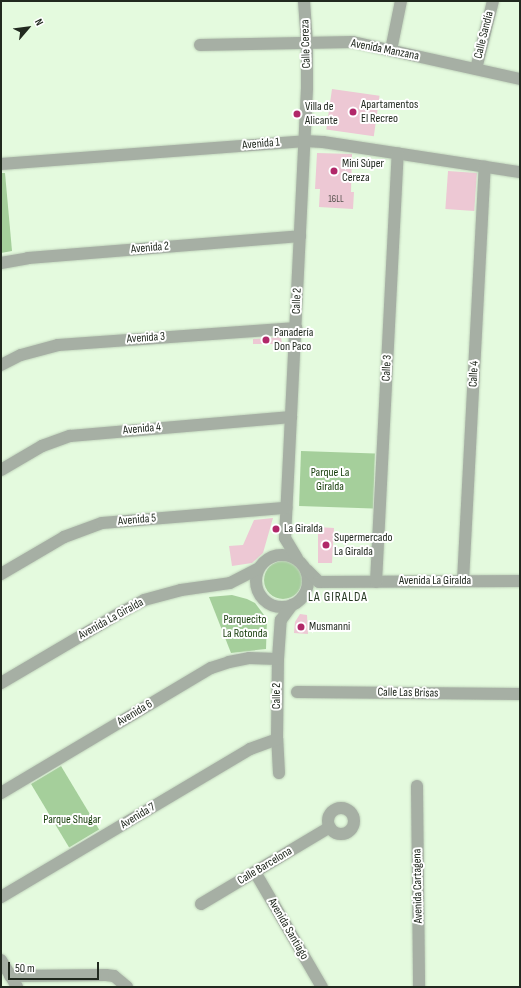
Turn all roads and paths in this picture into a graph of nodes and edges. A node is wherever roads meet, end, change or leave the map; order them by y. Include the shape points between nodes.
1 (304, 1) edge
2 (401, 1) edge
3 (493, 1) edge
4 (307, 43) junction
5 (200, 45) dead end
6 (390, 50) junction
7 (476, 69) junction
8 (520, 79) edge
9 (307, 88) joint
10 (304, 141) junction
11 (398, 154) junction
12 (1, 164) edge
13 (485, 167) junction
14 (520, 172) edge
15 (300, 236) junction
16 (1, 263) edge
17 (296, 328) junction
18 (1, 365) edge
19 (291, 417) junction
20 (1, 470) edge
21 (286, 508) junction
22 (285, 538) junction
23 (296, 558) junction
24 (268, 559) junction
25 (258, 569) junction
26 (306, 570) junction
27 (1, 574) edge
28 (463, 581) junction
29 (520, 581) edge
30 (319, 582) junction
31 (376, 582) junction
32 (230, 583) junction
33 (258, 592) junction
34 (306, 592) junction
35 (271, 604) junction
36 (292, 605) junction
37 (281, 620) junction
38 (278, 659) junction
39 (1, 683) edge
40 (297, 692) dead end
41 (520, 694) edge
42 (277, 739) junction
43 (279, 773) dead end
44 (417, 786) dead end
45 (1, 793) edge
46 (330, 827) dead end
47 (255, 872) junction
48 (1, 898) edge
49 (201, 904) dead end
50 (1, 960) edge
51 (10, 976) junction
52 (17, 987) edge
53 (127, 987) edge
54 (322, 987) edge
55 (420, 987) edge

1 - 4 street, Calle Cereza
2 - 6 street
3 - 7 street, Calle Sandía
4 - 5 street, Avenida Manzana
4 - 6 street, Avenida Manzana via 353,42
4 - 9 street, Calle Cereza
6 - 7 street, Avenida Manzana
7 - 8 street, Avenida Manzana
9 - 10 street, Calle 2
10 - 11 street, Avenida 1
10 - 12 street, Avenida 1
10 - 15 street, Calle 2
11 - 13 street, Avenida 1
11 - 31 street, Calle 3
13 - 14 street, Avenida 1
13 - 28 street, Calle 4
15 - 16 street, Avenida 2 via 28,258
15 - 17 street, Calle 2
17 - 18 street, Avenida 3 via 58,345 21,355
17 - 19 street, Calle 2
19 - 20 street, Avenida 4 via 70,436 42,446
19 - 21 street, Calle 2
21 - 22 street, Calle 2
21 - 27 street, Avenida 5 via 102,523 64,537
22 - 23 street
22 - 24 street
23 - 24 street via 282,555
23 - 26 street
24 - 25 street
25 - 32 street, Avenida La Giralda
25 - 33 street via 255,584
26 - 30 street
26 - 34 street via 309,584
28 - 29 street, Avenida La Giralda
28 - 31 street, Avenida La Giralda
30 - 31 street, Avenida La Giralda
30 - 34 street
32 - 33 street, Avenida La Giralda via 246,585
32 - 39 street, Avenida La Giralda via 181,590 144,600
33 - 35 street
34 - 36 street
35 - 36 street via 278,607
35 - 37 street
36 - 37 street
37 - 38 street, Calle 2
38 - 42 street, Calle 2
38 - 45 street, Avenida 6 via 249,658 212,668
40 - 41 street, Calle Las Brisas
42 - 43 street, Calle 2
42 - 48 street, Avenida 7 via 250,749
44 - 55 street, Avenida Cartagena
46 - 47 street, Calle Barcelona
47 - 49 street, Calle Barcelona
47 - 54 street, Avenida Santiago
50 - 51 street
51 - 52 street
51 - 53 street via 106,975 114,976

